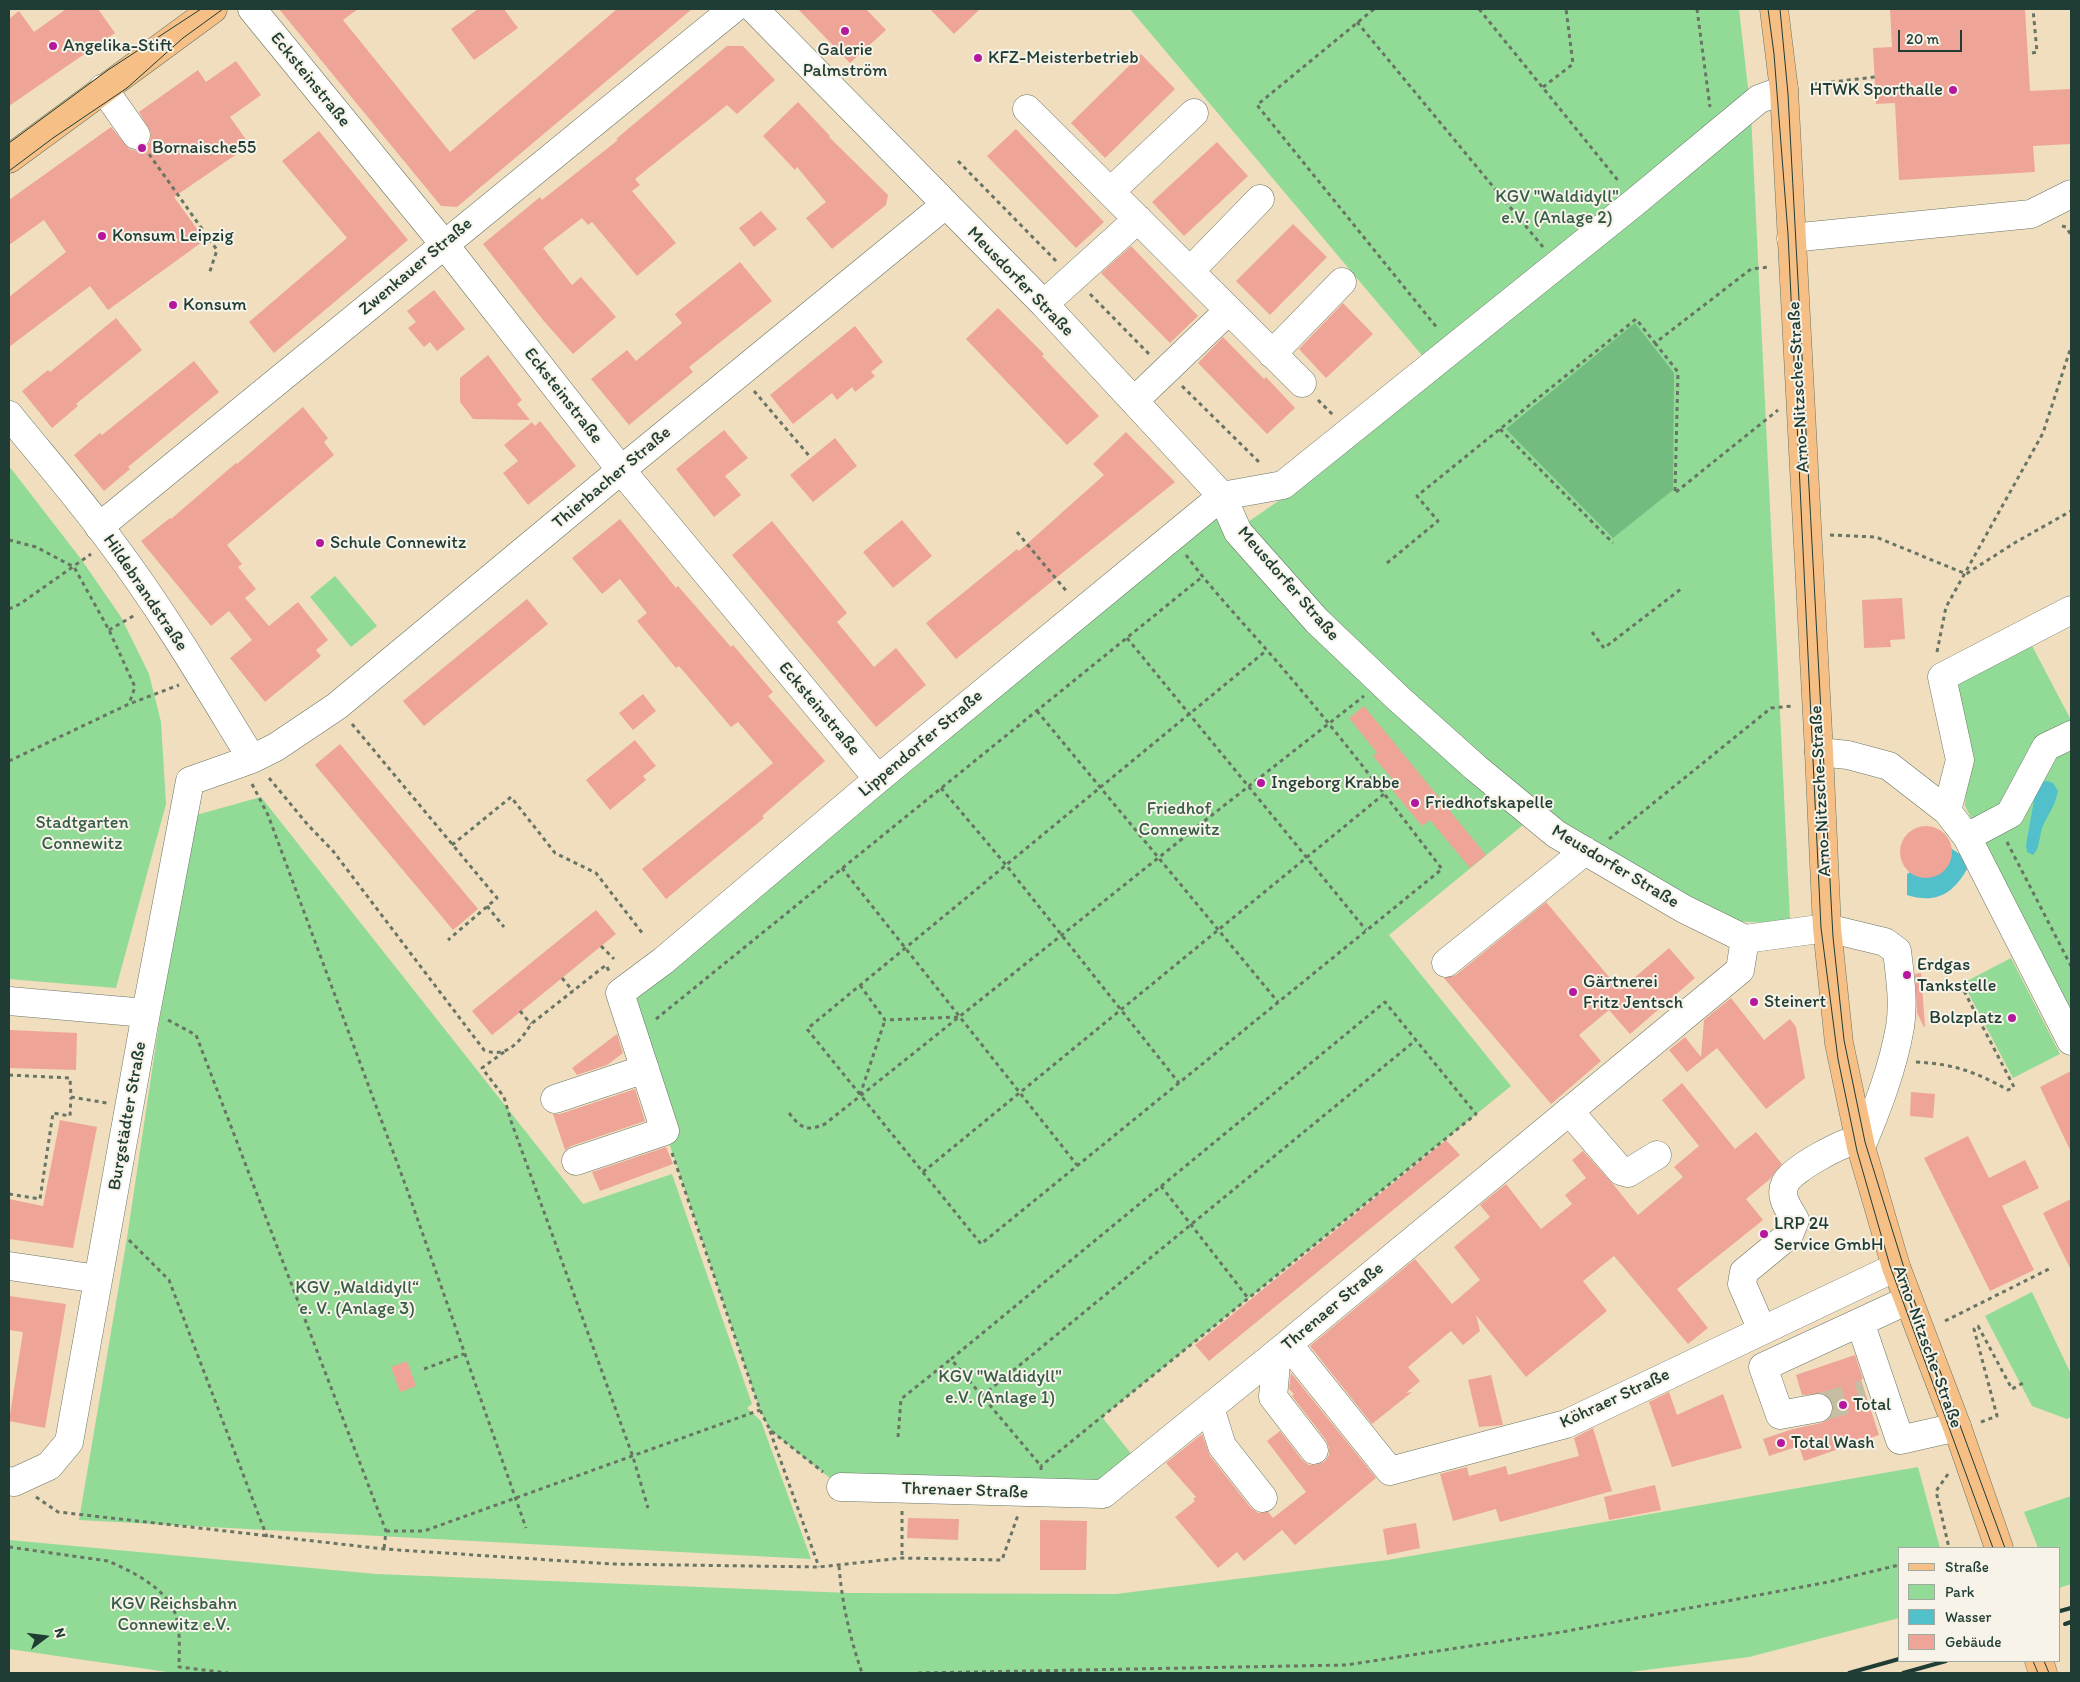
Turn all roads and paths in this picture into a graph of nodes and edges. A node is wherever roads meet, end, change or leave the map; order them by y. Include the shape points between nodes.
1 (212, 9) edge
2 (252, 9) edge
3 (733, 9) edge
4 (754, 9) edge
5 (1374, 9) edge
6 (1479, 9) edge
7 (1566, 9) edge
8 (1697, 9) edge
9 (1774, 9) edge
10 (2033, 9) edge
11 (1357, 22) junction
12 (2032, 53) dead end
13 (1874, 77) dead end
14 (1815, 84) dead end
15 (1543, 87) junction
16 (103, 88) junction
17 (1784, 90) junction
18 (1027, 109) dead end
19 (1194, 112) dead end
20 (136, 135) joint
21 (1714, 136) junction
22 (9, 158) edge
23 (958, 161) dead end
24 (1111, 191) junction
25 (2071, 194) edge
26 (1260, 199) dead end
27 (1635, 202) junction
28 (945, 205) junction
29 (1138, 219) junction
30 (1791, 238) junction
31 (444, 244) junction
32 (1557, 264) junction
33 (1769, 267) dead end
34 (1190, 271) junction
35 (209, 274) dead end
36 (1073, 278) junction
37 (1342, 282) dead end
38 (1044, 304) junction
39 (1228, 310) junction
40 (1655, 343) junction
41 (1453, 347) junction
42 (2071, 347) edge
43 (1272, 354) junction
44 (1166, 370) junction
45 (739, 373) junction
46 (1302, 383) joint
47 (1134, 401) junction
48 (1778, 410) dead end
49 (9, 415) edge
50 (1500, 429) junction
51 (1348, 431) junction
52 (811, 458) dead end
53 (621, 470) junction
54 (1283, 485) junction
55 (1222, 496) junction
56 (2071, 511) edge
57 (1017, 532) dead end
58 (1807, 533) junction
59 (105, 534) junction
60 (1173, 537) junction
61 (9, 540) edge
62 (1613, 543) dead end
63 (1387, 563) dead end
64 (74, 567) junction
65 (1966, 574) junction
66 (1054, 576) dead end
67 (1202, 577) junction
68 (1681, 588) dead end
69 (9, 609) edge
70 (2071, 610) edge
71 (1592, 632) dead end
72 (1127, 638) junction
73 (1936, 648) dead end
74 (1267, 650) junction
75 (201, 676) junction
76 (1359, 700) dead end
77 (129, 704) junction
78 (337, 706) junction
79 (1792, 706) dead end
80 (1037, 711) junction
81 (1189, 714) junction
82 (1329, 724) junction
83 (2071, 734) edge
84 (1819, 752) junction
85 (246, 761) junction
86 (9, 762) edge
87 (878, 779) junction
88 (1249, 786) junction
89 (1100, 787) junction
90 (941, 788) junction
91 (1384, 794) junction
92 (1947, 811) junction
93 (1996, 822) junction
94 (1967, 837) junction
95 (452, 844) junction
96 (1589, 853) junction
97 (1159, 858) junction
98 (1307, 858) junction
99 (1006, 865) junction
100 (842, 868) junction
101 (487, 906) junction
102 (504, 927) dead end
103 (1827, 928) junction
104 (1219, 930) junction
105 (1366, 930) junction
106 (643, 934) dead end
107 (1062, 936) junction
108 (1745, 939) junction
109 (448, 940) dead end
110 (601, 946) dead end
111 (905, 948) junction
112 (614, 959) dead end
113 (1446, 963) dead end
114 (606, 965) dead end
115 (2071, 966) edge
116 (562, 978) dead end
117 (860, 985) junction
118 (1963, 989) dead end
119 (572, 991) junction
120 (9, 1000) edge
121 (1278, 1002) junction
122 (1121, 1010) junction
123 (520, 1012) dead end
124 (146, 1013) junction
125 (960, 1017) junction
126 (656, 1019) dead end
127 (885, 1020) junction
128 (531, 1024) junction
129 (1416, 1040) junction
130 (2071, 1041) edge
131 (505, 1051) junction
132 (1892, 1060) junction
133 (644, 1068) junction
134 (9, 1075) edge
135 (1179, 1082) junction
136 (1020, 1093) junction
137 (860, 1095) junction
138 (71, 1096) junction
139 (555, 1098) dead end
140 (130, 1107) junction
141 (1569, 1111) junction
142 (789, 1113) dead end
143 (665, 1131) junction
144 (1860, 1143) junction
145 (1658, 1155) dead end
146 (576, 1161) dead end
147 (1077, 1165) junction
148 (923, 1172) junction
149 (1161, 1186) junction
150 (9, 1194) edge
151 (1191, 1225) junction
152 (107, 1233) junction
153 (9, 1266) edge
154 (1896, 1267) junction
155 (2049, 1269) dead end
156 (98, 1279) junction
157 (1248, 1298) junction
158 (1908, 1300) junction
159 (1944, 1321) dead end
160 (1860, 1322) junction
161 (1762, 1330) junction
162 (1283, 1348) junction
163 (464, 1354) junction
164 (952, 1359) junction
165 (424, 1368) dead end
166 (2023, 1383) dead end
167 (982, 1396) junction
168 (1210, 1408) junction
169 (1818, 1408) tunnel mouth
170 (760, 1410) junction
171 (1969, 1424) junction
172 (770, 1430) junction
173 (898, 1437) dead end
174 (1314, 1450) dead end
175 (633, 1457) junction
176 (1041, 1466) junction
177 (1948, 1474) dead end
178 (11, 1482) edge
179 (1033, 1485) junction
180 (840, 1486) joint
181 (902, 1489) junction
182 (514, 1498) junction
183 (1263, 1498) dead end
184 (648, 1508) dead end
185 (526, 1528) dead end
186 (386, 1531) junction
187 (267, 1537) junction
188 (9, 1547) edge
189 (1949, 1547) edge
190 (1999, 1547) edge
191 (384, 1549) junction
192 (902, 1558) junction
193 (1898, 1565) edge
194 (839, 1566) junction
195 (819, 1568) junction
196 (228, 1673) edge
197 (862, 1673) edge
198 (918, 1673) edge

1 - 16 main road
2 - 31 street, Ecksteinstraße
3 - 31 street, Zwenkauer Straße
4 - 28 street, Meusdorfer Straße
5 - 11 path
6 - 15 path
7 - 15 path via 1573,64
8 - 21 path
9 - 17 main road, Arno-Nitzsche-Straße
10 - 12 path via 2037,52
11 - 32 path
11 - 41 path via 1257,105
13 - 14 path
15 - 27 path
16 - 20 street
16 - 22 main road
17 - 21 street via 1759,99
17 - 30 main road, Arno-Nitzsche-Straße
18 - 24 street
19 - 24 street
20 - 35 path via 216,250
21 - 27 street
23 - 36 path
24 - 29 street
25 - 30 street via 2031,214
26 - 34 street
27 - 32 street
28 - 38 street, Meusdorfer Straße
28 - 45 street, Thierbacher Straße
29 - 34 street
29 - 36 street
30 - 58 main road, Arno-Nitzsche-Straße
31 - 53 street, Ecksteinstraße
31 - 59 street, Zwenkauer Straße
32 - 41 street
33 - 40 path via 1751,269
34 - 39 street
36 - 38 street
36 - 44 path
37 - 43 street
38 - 47 street, Meusdorfer Straße
39 - 43 street
39 - 44 street
40 - 48 path via 1678,372 1675,492
40 - 50 path via 1636,319
41 - 51 street
42 - 65 path via 2043,433
43 - 46 street
44 - 47 street
44 - 54 path
45 - 52 path
45 - 53 street, Thierbacher Straße
46 - 51 path
47 - 55 street, Meusdorfer Straße
49 - 59 street, Hildebrandstraße
50 - 62 path
50 - 63 path via 1417,496 1438,521
51 - 54 street
53 - 78 street, Thierbacher Straße
53 - 87 street, Ecksteinstraße
54 - 55 street
55 - 60 street, Lippendorfer Straße
55 - 96 street, Meusdorfer Straße via 1238,532 1317,621 1357,660 1476,768 1556,834
56 - 65 path
57 - 66 path
58 - 65 path via 1876,537
58 - 84 main road, Arno-Nitzsche-Straße
59 - 64 path
59 - 75 street, Hildebrandstraße
60 - 67 path
60 - 87 street, Lippendorfer Straße
61 - 64 path via 36,547
64 - 69 path
64 - 77 path via 109,630 135,687
65 - 73 path via 1946,607
67 - 72 path
67 - 74 path
68 - 71 path via 1604,648
70 - 92 street via 1942,677 1960,760
72 - 80 path
72 - 81 path
74 - 81 path
74 - 82 path
75 - 77 path
75 - 85 street, Hildebrandstraße
76 - 82 path
77 - 86 path
78 - 85 street, Thierbacher Straße via 276,747
78 - 95 path
79 - 96 path via 1771,708
80 - 89 path
80 - 90 path
81 - 88 path
81 - 89 path
82 - 88 path
82 - 91 path
83 - 93 street via 2046,747 2010,814
84 - 92 street via 1848,755 1889,766
84 - 103 main road, Arno-Nitzsche-Straße
85 - 124 street, Burgstädter Straße via 190,781
85 - 131 path via 334,851 484,1050 494,1054
85 - 163 path via 408,1192
87 - 133 street, Lippendorfer Straße via 663,961 620,993
88 - 97 path
88 - 98 path
89 - 97 path
89 - 99 path
90 - 99 path
90 - 100 path
91 - 98 path
91 - 105 path via 1442,869
92 - 94 street
93 - 94 street
93 - 115 path
94 - 130 street
95 - 101 path via 497,898
95 - 106 path via 511,797 555,853 596,873
96 - 108 street, Meusdorfer Straße via 1684,909
96 - 113 street
97 - 104 path
97 - 107 path
98 - 104 path
98 - 105 path
99 - 107 path
99 - 111 path
100 - 111 path
100 - 126 path
101 - 102 path
101 - 109 path
103 - 108 street
103 - 132 street via 1886,942 1896,951 1902,992 1900,1026
103 - 144 main road, Arno-Nitzsche-Straße via 1840,1043
104 - 121 path
104 - 122 path
105 - 121 path
107 - 122 path
107 - 125 path
108 - 141 street, Threnaer Straße via 1740,970
110 - 112 path
111 - 117 path
111 - 125 path
114 - 119 path
116 - 119 path
117 - 127 path
117 - 137 path via 807,1029
118 - 132 path via 2014,1087 2008,1090 1979,1074 1943,1064
119 - 128 path
120 - 124 street
121 - 135 path
122 - 135 path
122 - 136 path
123 - 128 path
124 - 140 street, Burgstädter Straße
124 - 186 path via 196,1035
125 - 127 path
125 - 136 path
125 - 137 path
127 - 137 path
128 - 131 path via 524,1036
129 - 149 path via 1385,1002
129 - 151 path
129 - 157 path via 1476,1114
131 - 175 path via 482,1068 504,1097
132 - 144 street
133 - 139 street
133 - 143 street
134 - 138 path via 70,1078
135 - 147 path
136 - 147 path
136 - 148 path
137 - 142 path via 816,1128 799,1125
137 - 148 path
138 - 140 path
138 - 150 path via 70,1116 53,1113 40,1199
140 - 152 street, Burgstädter Straße
141 - 145 street via 1621,1171 1628,1173
141 - 162 street, Threnaer Straße
143 - 146 street
143 - 170 path
144 - 154 main road, Arno-Nitzsche-Straße
144 - 161 street via 1822,1155 1785,1183 1783,1195 1795,1220 1789,1235 1744,1272 1742,1284
147 - 148 path via 981,1244
149 - 151 path
149 - 164 path
151 - 157 path
151 - 167 path
152 - 156 street, Burgstädter Straße
152 - 187 path via 127,1238 169,1280
153 - 156 street
154 - 158 main road, Arno-Nitzsche-Straße
154 - 161 street, Köhraer Straße
155 - 159 path
156 - 178 street, Burgstädter Straße via 69,1442 49,1466
157 - 176 path
158 - 160 street
158 - 171 main road, Arno-Nitzsche-Straße
160 - 169 street via 1763,1367 1780,1415
160 - 171 street via 1873,1391 1900,1440
161 - 162 street, Köhraer Straße via 1566,1424 1390,1471
162 - 168 street, Threnaer Straße
162 - 174 street via 1273,1397
163 - 165 path
163 - 182 path
164 - 167 path
164 - 173 path via 901,1399
166 - 171 path via 2012,1389 1978,1326 1974,1329 1997,1416
167 - 176 path
168 - 179 street, Threnaer Straße via 1103,1494
168 - 183 street via 1222,1446
170 - 172 path
170 - 175 path
171 - 190 main road, Arno-Nitzsche-Straße
172 - 180 path
172 - 195 path
175 - 182 path
175 - 184 path
176 - 179 path
177 - 189 path via 1936,1491
178 - 187 path via 58,1512
179 - 181 street, Threnaer Straße
179 - 192 path via 1002,1560
180 - 181 street, Threnaer Straße
181 - 192 path
182 - 185 path
182 - 186 path via 424,1531
186 - 191 path
187 - 191 path
188 - 196 path via 108,1561 123,1568 163,1594 174,1612 179,1667
191 - 195 path via 611,1564
192 - 194 path
193 - 198 path via 1828,1582 1582,1628 1346,1666
194 - 195 path
194 - 197 path via 841,1595

